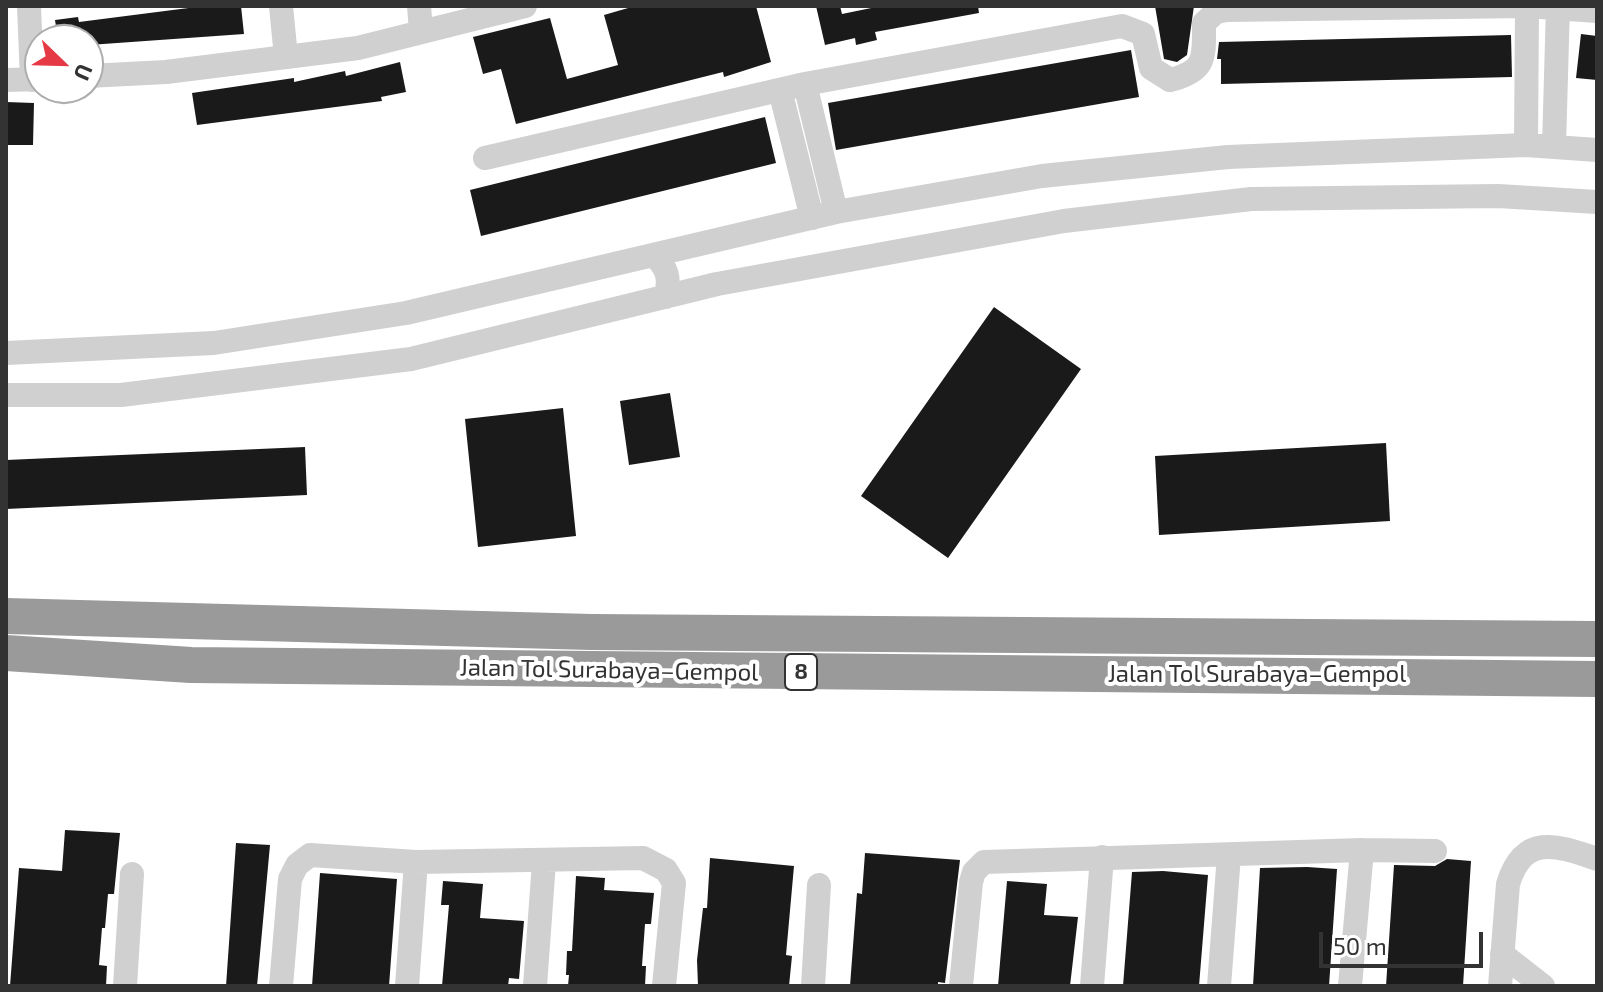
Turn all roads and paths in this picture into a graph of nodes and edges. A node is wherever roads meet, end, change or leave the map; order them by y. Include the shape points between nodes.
1 (281, 6) edge
2 (419, 6) edge
3 (525, 6) edge
4 (1527, 6) edge
5 (1558, 6) edge
6 (1597, 11) edge
7 (421, 31) junction
8 (286, 57) junction
9 (104, 75) edge
10 (805, 84) junction
11 (780, 90) junction
12 (1526, 145) junction
13 (1554, 146) junction
14 (1597, 150) edge
15 (485, 158) dead end
16 (1597, 202) edge
17 (836, 212) junction
18 (812, 218) junction
19 (708, 242) junction
20 (654, 255) junction
21 (717, 284) junction
22 (666, 297) junction
23 (6, 353) edge
24 (6, 395) edge
25 (6, 616) edge
26 (1597, 639) edge
27 (6, 653) edge
28 (1597, 679) edge
29 (1362, 850) junction
30 (1435, 851) dead end
31 (1229, 855) junction
32 (1102, 857) junction
33 (1597, 859) edge
34 (416, 862) junction
35 (544, 862) junction
36 (132, 874) dead end
37 (819, 885) dead end
38 (1502, 954) junction
39 (125, 986) edge
40 (281, 986) edge
41 (407, 986) edge
42 (535, 986) edge
43 (664, 986) edge
44 (813, 986) edge
45 (961, 986) edge
46 (1092, 986) edge
47 (1219, 986) edge
48 (1350, 986) edge
49 (1500, 986) edge
50 (1543, 986) edge

1 - 8 street
2 - 7 street
3 - 7 street
4 - 5 street
4 - 10 street via 1216,12 1204,23 1200,65 1190,75 1170,80 1151,68 1143,34 1122,26
4 - 12 street
5 - 6 street
5 - 13 street
7 - 8 street via 358,48
8 - 9 street
10 - 11 street
10 - 17 street
11 - 15 street
11 - 18 street
12 - 13 street
12 - 17 street via 1228,157 1042,176
13 - 14 street
16 - 21 street via 1498,196 1251,199 1064,221
17 - 18 street
18 - 19 street
19 - 20 street
19 - 21 street via 705,260
20 - 22 street via 666,266
20 - 23 street via 406,313 214,343
21 - 22 street
22 - 24 street via 411,359 121,395
25 - 26 highway, Jalan Tol Surabaya–Gempol / 8 via 591,632
27 - 28 highway, Jalan Tol Surabaya–Gempol / 8 via 191,665
29 - 30 street
29 - 31 street
29 - 48 street
31 - 32 street
31 - 47 street
32 - 45 street via 997,860 977,866
32 - 46 street
33 - 38 street via 1543,845 1527,851 1508,884
34 - 35 street
34 - 40 street via 310,855 297,865 290,879
34 - 41 street
35 - 42 street
35 - 43 street via 643,858 666,870 674,883
36 - 39 street
37 - 44 street
38 - 49 street
38 - 50 street

